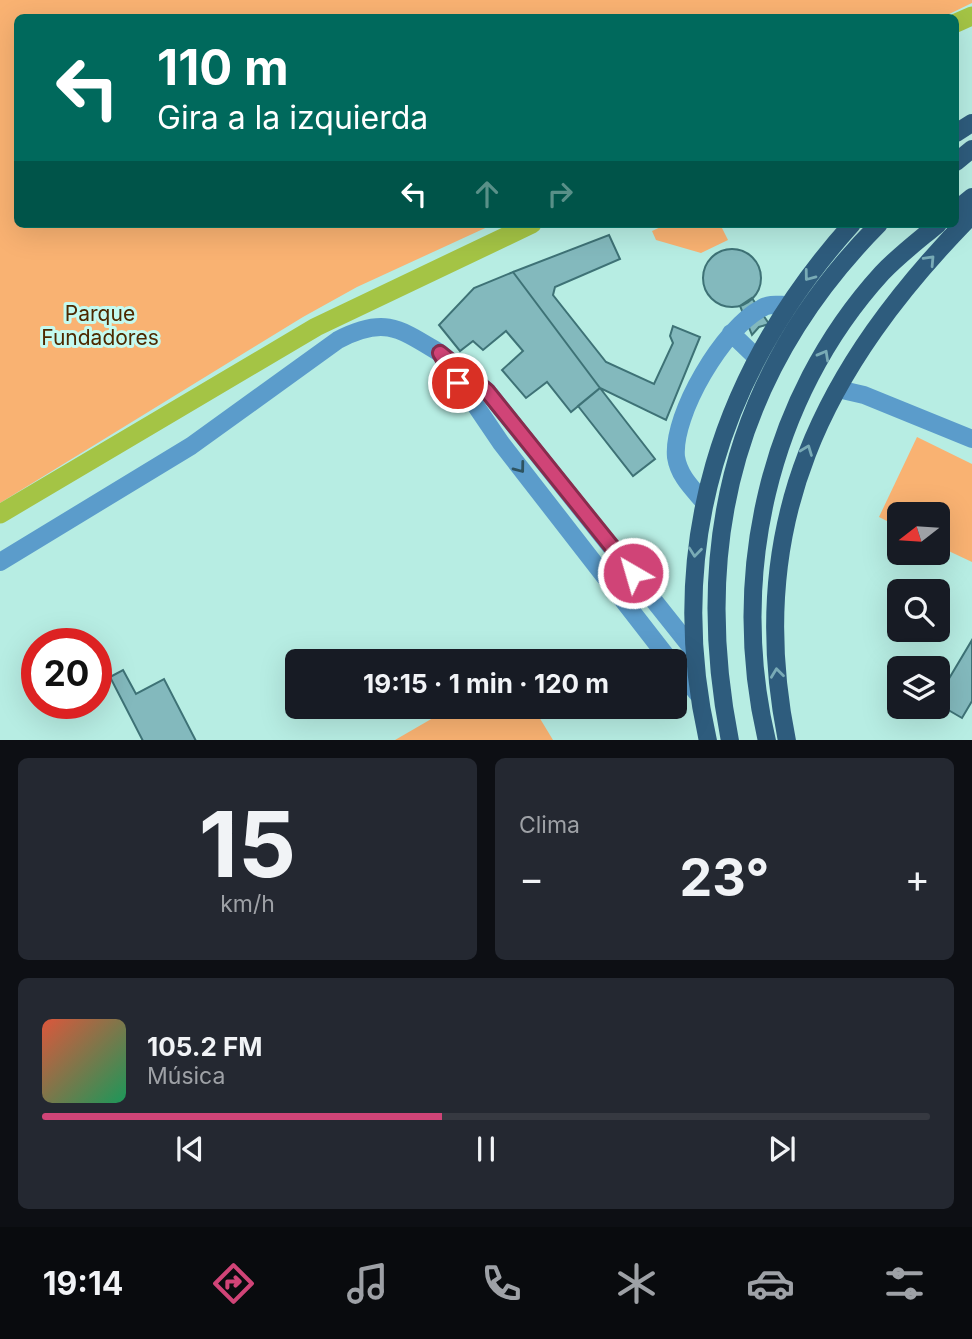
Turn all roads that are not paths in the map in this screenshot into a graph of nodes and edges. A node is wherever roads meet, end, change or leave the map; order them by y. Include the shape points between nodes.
1 (972, 215) edge
2 (849, 228) edge
3 (875, 228) edge
4 (934, 228) edge
5 (788, 306) junction
6 (731, 334) junction
7 (440, 353) junction
8 (757, 358) junction
9 (838, 388) junction
10 (518, 429) junction
11 (972, 439) edge
12 (501, 443) junction
13 (577, 501) junction
14 (704, 502) junction
15 (558, 517) junction
16 (0, 562) edge
17 (633, 573) junction
18 (613, 588) junction
19 (661, 649) edge
20 (694, 651) junction
21 (687, 680) edge
22 (698, 694) junction
23 (708, 740) edge
24 (730, 740) edge
25 (767, 740) edge
26 (788, 740) edge

9 -> 1 main road via 881,321
2 -> 5 main road
3 - 24 main road via 840,263 781,353 735,462 717,560 716,630
25 -> 4 main road via 754,672 751,598 762,510 776,464 809,380 834,335 883,273
5 - 6 lane via 760,308
5 - 8 main road
6 - 8 lane
6 - 14 lane via 705,371 683,416 676,449 684,480
7 - 10 lane via 487,391
7 - 12 lane
7 - 16 lane via 403,330 378,325 359,329 191,446
8 - 14 main road via 731,416
9 - 11 lane
26 -> 9 main road via 776,661 778,559 806,450
10 - 12 lane
10 - 13 lane
12 -> 15 lane
13 - 15 lane
13 - 17 lane
14 -> 20 main road via 692,580
15 - 18 lane
17 - 18 lane
17 - 20 lane
18 - 19 lane
20 - 22 main road
21 - 22 lane
22 - 23 main road

